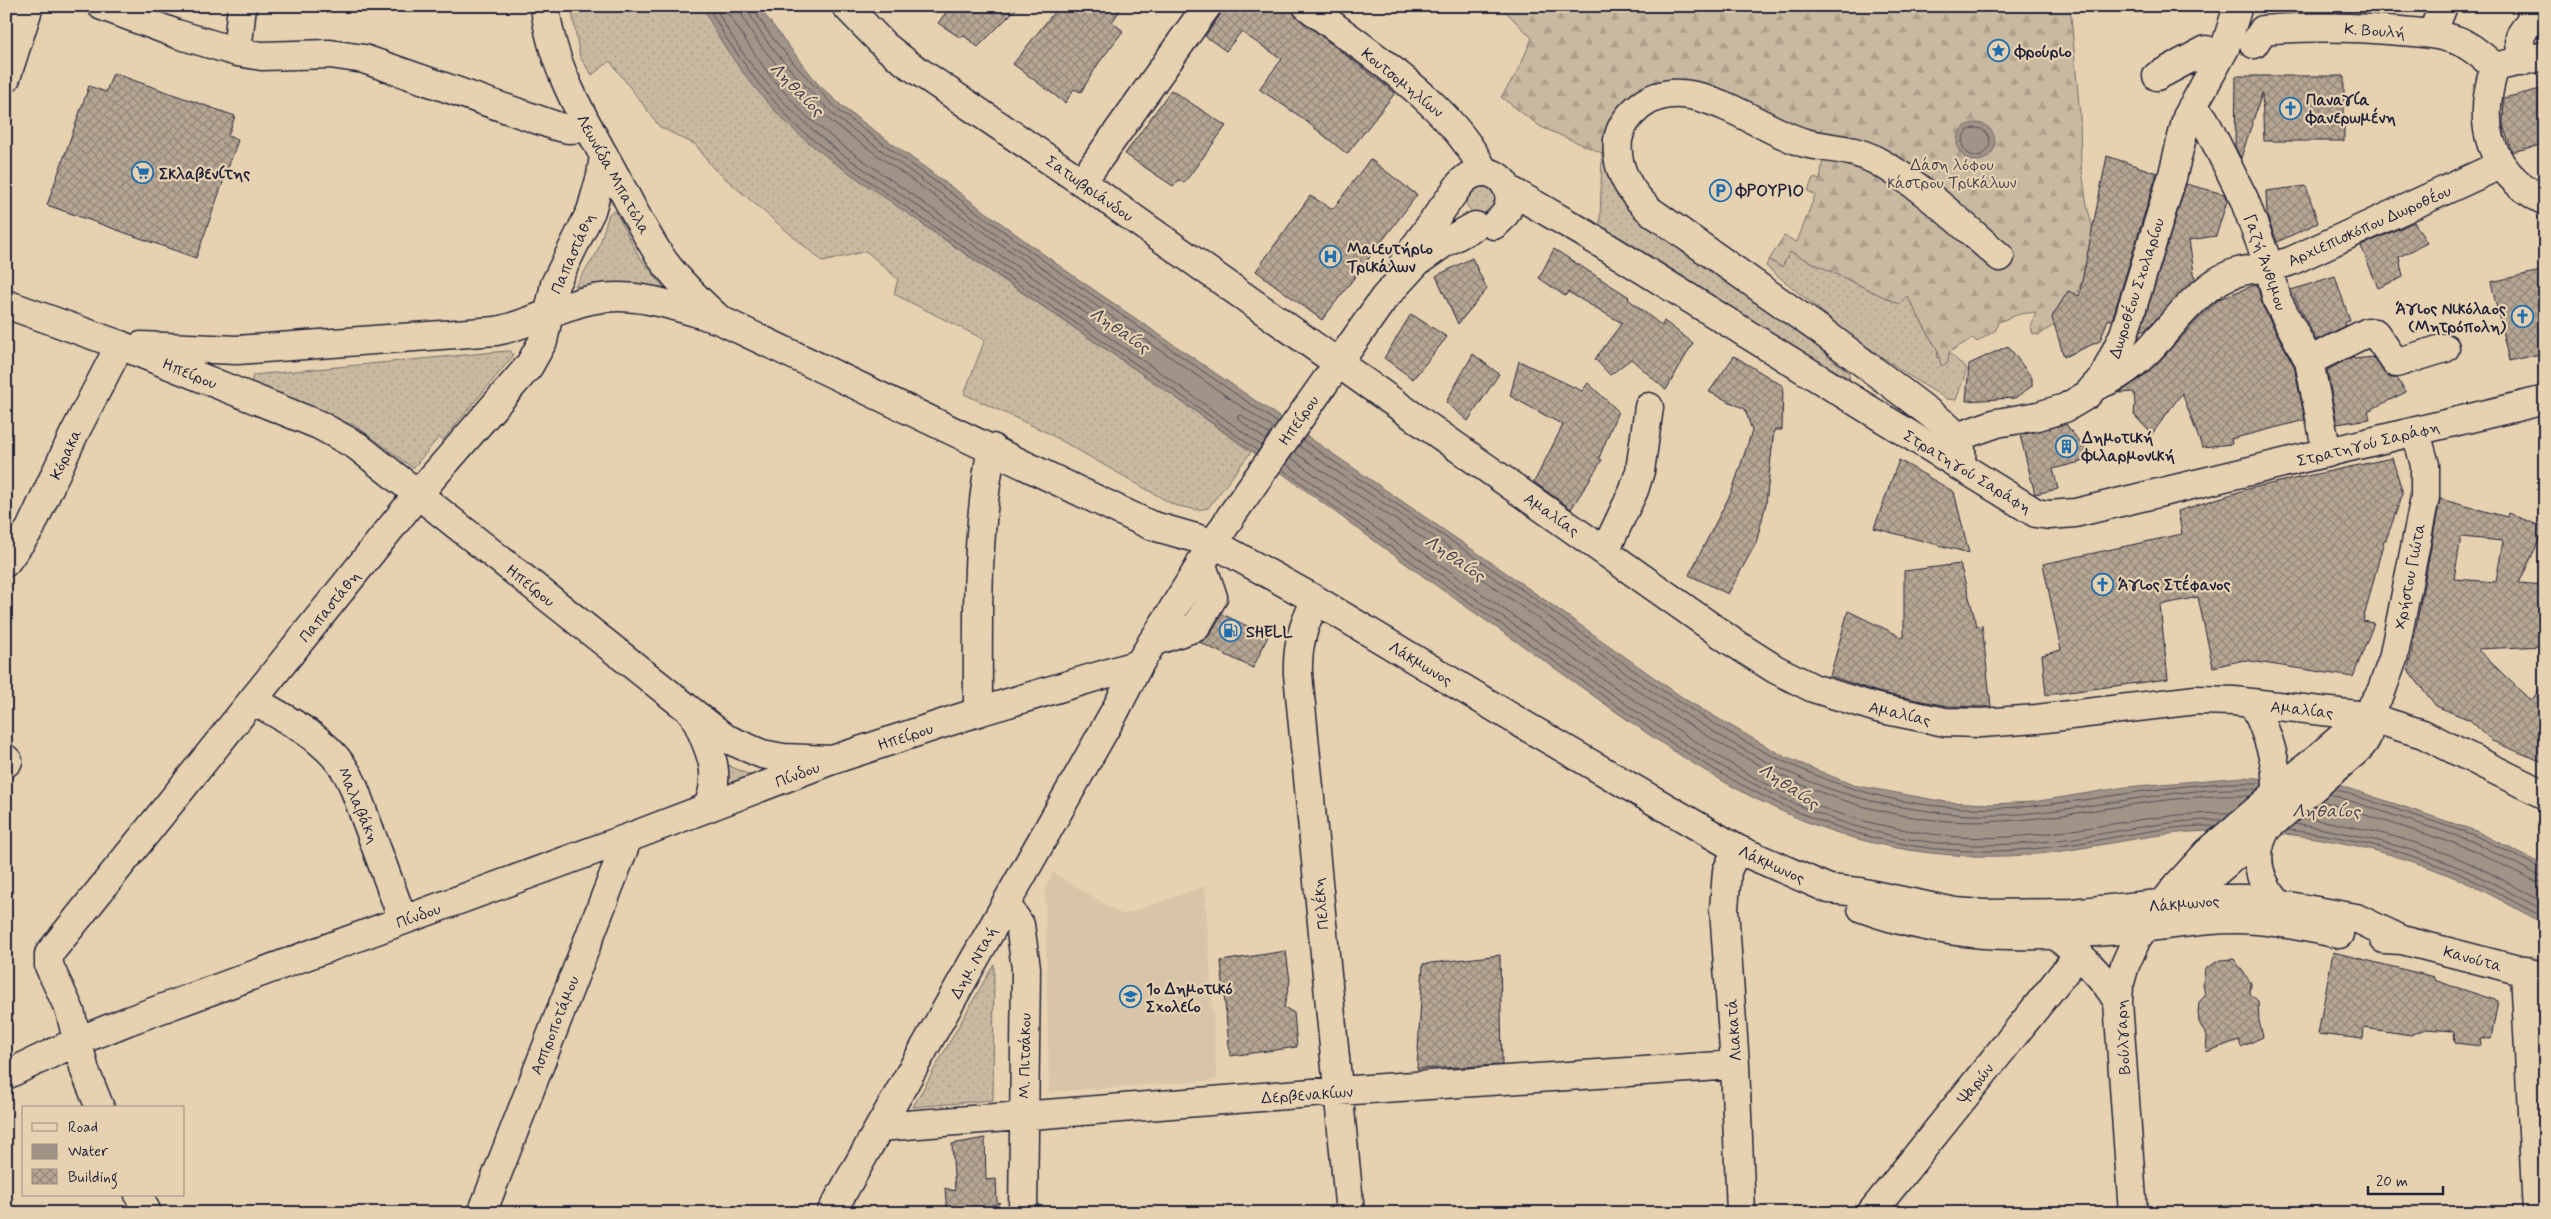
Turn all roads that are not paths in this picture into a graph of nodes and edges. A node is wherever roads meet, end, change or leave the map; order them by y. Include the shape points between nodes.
1 (29, 6) edge
2 (102, 6) edge
3 (242, 6) edge
4 (544, 6) edge
5 (846, 6) edge
6 (1207, 6) edge
7 (1306, 6) edge
8 (2238, 6) edge
9 (2443, 6) edge
10 (2540, 6) edge
11 (2432, 34) junction
12 (2254, 44) dead end
13 (2216, 49) junction
14 (237, 52) junction
15 (2533, 59) edge
16 (2495, 67) junction
17 (2157, 76) dead end
18 (6, 78) edge
19 (2192, 107) junction
20 (589, 128) junction
21 (604, 155) junction
22 (2500, 165) junction
23 (1484, 172) junction
24 (1082, 182) junction
25 (1457, 188) junction
26 (1508, 189) junction
27 (2545, 201) edge
28 (1484, 225) junction
29 (1584, 233) junction
30 (2000, 257) dead end
31 (2269, 266) junction
32 (1384, 298) junction
33 (6, 304) edge
34 (547, 316) junction
35 (720, 320) junction
36 (120, 345) junction
37 (2445, 348) dead end
38 (2309, 361) junction
39 (1332, 374) junction
40 (2098, 385) junction
41 (2545, 400) edge
42 (1649, 407) dead end
43 (2416, 432) junction
44 (1957, 437) junction
45 (992, 448) junction
46 (2327, 453) junction
47 (1959, 466) junction
48 (418, 494) junction
49 (1605, 551) junction
50 (1207, 552) junction
51 (6, 562) edge
52 (1316, 600) junction
53 (1146, 653) junction
54 (1089, 679) junction
55 (253, 700) junction
56 (2254, 704) junction
57 (978, 712) junction
58 (1115, 712) junction
59 (693, 714) junction
60 (2366, 716) junction
61 (2344, 749) junction
62 (832, 760) junction
63 (2277, 794) junction
64 (2545, 795) edge
65 (707, 808) junction
66 (2268, 828) junction
67 (628, 838) junction
68 (1737, 849) junction
69 (1829, 889) junction
70 (2270, 892) junction
71 (1006, 904) junction
72 (2162, 904) junction
73 (403, 920) junction
74 (2144, 928) junction
75 (2055, 935) junction
76 (2402, 940) junction
77 (2079, 954) junction
78 (2535, 974) edge
79 (2118, 1002) junction
80 (78, 1040) junction
81 (1735, 1065) junction
82 (6, 1075) edge
83 (1338, 1091) junction
84 (99, 1106) edge
85 (1023, 1116) junction
86 (880, 1127) junction
87 (139, 1196) edge
88 (147, 1213) edge
89 (482, 1213) edge
90 (831, 1213) edge
91 (1023, 1213) edge
92 (1350, 1213) edge
93 (1741, 1213) edge
94 (1871, 1213) edge
95 (2134, 1213) edge
96 (2537, 1213) edge

1 - 18 street
2 - 14 street
3 - 14 street
4 - 20 street, Λεωνίδα Μπατόλα via 560,68
5 - 24 street, Σατωβριάνδου via 885,46 908,64
6 - 24 street
7 - 23 street, Κουτσομηλίων via 1436,107 1460,132
8 - 13 street, Δωροθέου Σχολαρίου
9 - 11 street
10 - 15 street via 2520,36
11 - 12 street, Κ. Βουλή via 2360,28 2287,28 2264,30
11 - 16 street, Κ. Βουλή via 2467,45
13 - 17 street
13 - 19 street, Δωροθέου Σχολαρίου
14 - 20 street via 262,56 330,54 364,59 556,126
15 - 16 street
16 - 22 street via 2488,87 2486,115
19 - 31 street, Γαζή Άνθιμου via 2204,119 2218,144 2250,213
19 - 40 street, Δωροθέου Σχολαρίου via 2183,127 2172,178 2124,334
20 - 21 street, Λεωνίδα Μπατόλα
21 - 34 street, Παπαστάθη via 591,211 554,284
21 - 35 street, Λεωνίδα Μπατόλα via 666,263 690,293
22 - 27 street via 2515,181
22 - 31 street, Αρχιεπισκόπου Δωροθέου via 2291,261
23 - 25 street via 1470,175
23 - 26 street via 1497,176
24 - 39 street, Σατωβριάνδου
25 - 28 street via 1454,199 1457,211 1464,220
25 - 32 street, Ηπείρου via 1399,269
26 - 28 street via 1508,210 1502,218
26 - 29 street
28 - 29 street via 1533,219 1559,223
28 - 32 street, Ηπείρου via 1444,242 1417,262
29 - 47 street, Στρατηγού Σαράφη
30 - 44 street via 1924,194 1874,159 1853,151 1805,142 1701,98 1681,93 1665,94 1632,113 1621,131 1617,150 1622,172 1634,194 1649,210 1827,336 1938,418
31 - 38 street, Γαζή Άνθιμου via 2276,300
31 - 40 street, Αρχιεπισκόπου Δωροθέου via 2240,270 2216,282 2142,358 2126,371
32 - 39 street, Ηπείρου
33 - 36 street
34 - 35 street, Ηπείρου via 590,300 616,298 669,304
34 - 36 street, Ηπείρου via 496,331 237,350
34 - 48 street, Παπαστάθη via 542,341 529,366
35 - 45 street, Ηπείρου
36 - 48 street, Ηπείρου via 319,425 357,446
36 - 51 street, Κόρακα via 30,529
37 - 38 street via 2396,363 2375,333 2368,332
38 - 46 street, Γαζή Άνθιμου
39 - 49 street, Αμαλίας
39 - 50 street, Ηπείρου
40 - 44 street, Δωροθέου Σχολαρίου via 2087,396 2065,408 1997,423
41 - 43 street, Στρατηγού Σαράφη
42 - 49 street via 1640,471
43 - 46 street, Στρατηγού Σαράφη
43 - 60 street, Χρήστου Γιώτα via 2425,465 2425,497 2393,659 2381,692
44 - 47 street via 1962,453
45 - 50 street, Ηπείρου
45 - 57 street via 983,492 979,547
46 - 47 street, Στρατηγού Σαράφη via 2076,513 2048,515 2036,513 2015,502
48 - 55 street, Παπαστάθη
48 - 59 street, Ηπείρου
49 - 56 street, Αμαλίας via 1775,669 1813,688 1913,717 1963,724 2037,719 2196,700
50 - 52 street, Λάκμωνος
50 - 53 street, Ηπείρου
52 - 68 street, Λάκμωνος
52 - 83 street, Πελέκη via 1299,641 1298,674
53 - 54 street, Ηπείρου
53 - 58 street, Δημ. Νταή
54 - 57 street, Ηπείρου
54 - 58 street via 1108,695
55 - 73 street, Μαλαβάκη via 306,732 332,751 343,764
55 - 80 street, Παπαστάθη via 48,954 49,966 70,1011
56 - 60 street, Αμαλίας
56 - 63 street via 2268,735 2276,770
57 - 62 street, Ηπείρου
58 - 71 street, Δημ. Νταή
59 - 62 street, Ηπείρου via 725,738 749,750 784,758
59 - 65 street via 707,743 714,769 714,793
60 - 61 street, Χρήστου Γιώτα
60 - 64 street, Αμαλίας via 2423,734
61 - 63 street, Βούλγαρη
61 - 66 street
62 - 65 street, Πίνδου
63 - 72 street, Βούλγαρη via 2208,852
65 - 67 street, Πίνδου
66 - 70 street via 2258,854
66 - 72 street via 2208,879
67 - 73 street, Πίνδου
67 - 89 street, Ασπροποτάμου
68 - 69 street, Λάκμωνος
68 - 81 street, Λιακατά via 1727,871 1724,909
69 - 72 street, Λάκμωνος via 1955,912 1984,914 2043,914
69 - 75 street via 1850,903 1875,913 1942,931 1990,936
70 - 72 street, Λάκμωνος via 2250,899
70 - 76 street, Λάκμωνος via 2356,918
71 - 85 street, Μ. Πιτσάκου via 1020,925 1026,968
71 - 86 street, Δημ. Νταή
72 - 74 street, Βούλγαρη
73 - 80 street, Πίνδου
74 - 75 street
74 - 76 street via 2245,920 2353,937
74 - 79 street, Βούλγαρη via 2127,959
75 - 77 street
76 - 78 street, Κανούτα
77 - 79 street
77 - 94 street, Ψαρών
78 - 96 street
79 - 95 street, Βούλγαρη
80 - 82 street, Πίνδου
80 - 84 street via 84,1071
81 - 83 street, Δερβενακίων
81 - 93 street, Λιακατά
83 - 85 street, Δερβενακίων
83 - 92 street, Πελέκη
85 - 86 street, Δερβενακίων
85 - 91 street, Μ. Πιτσάκου
86 - 90 street, Δημ. Νταή
87 - 88 street

